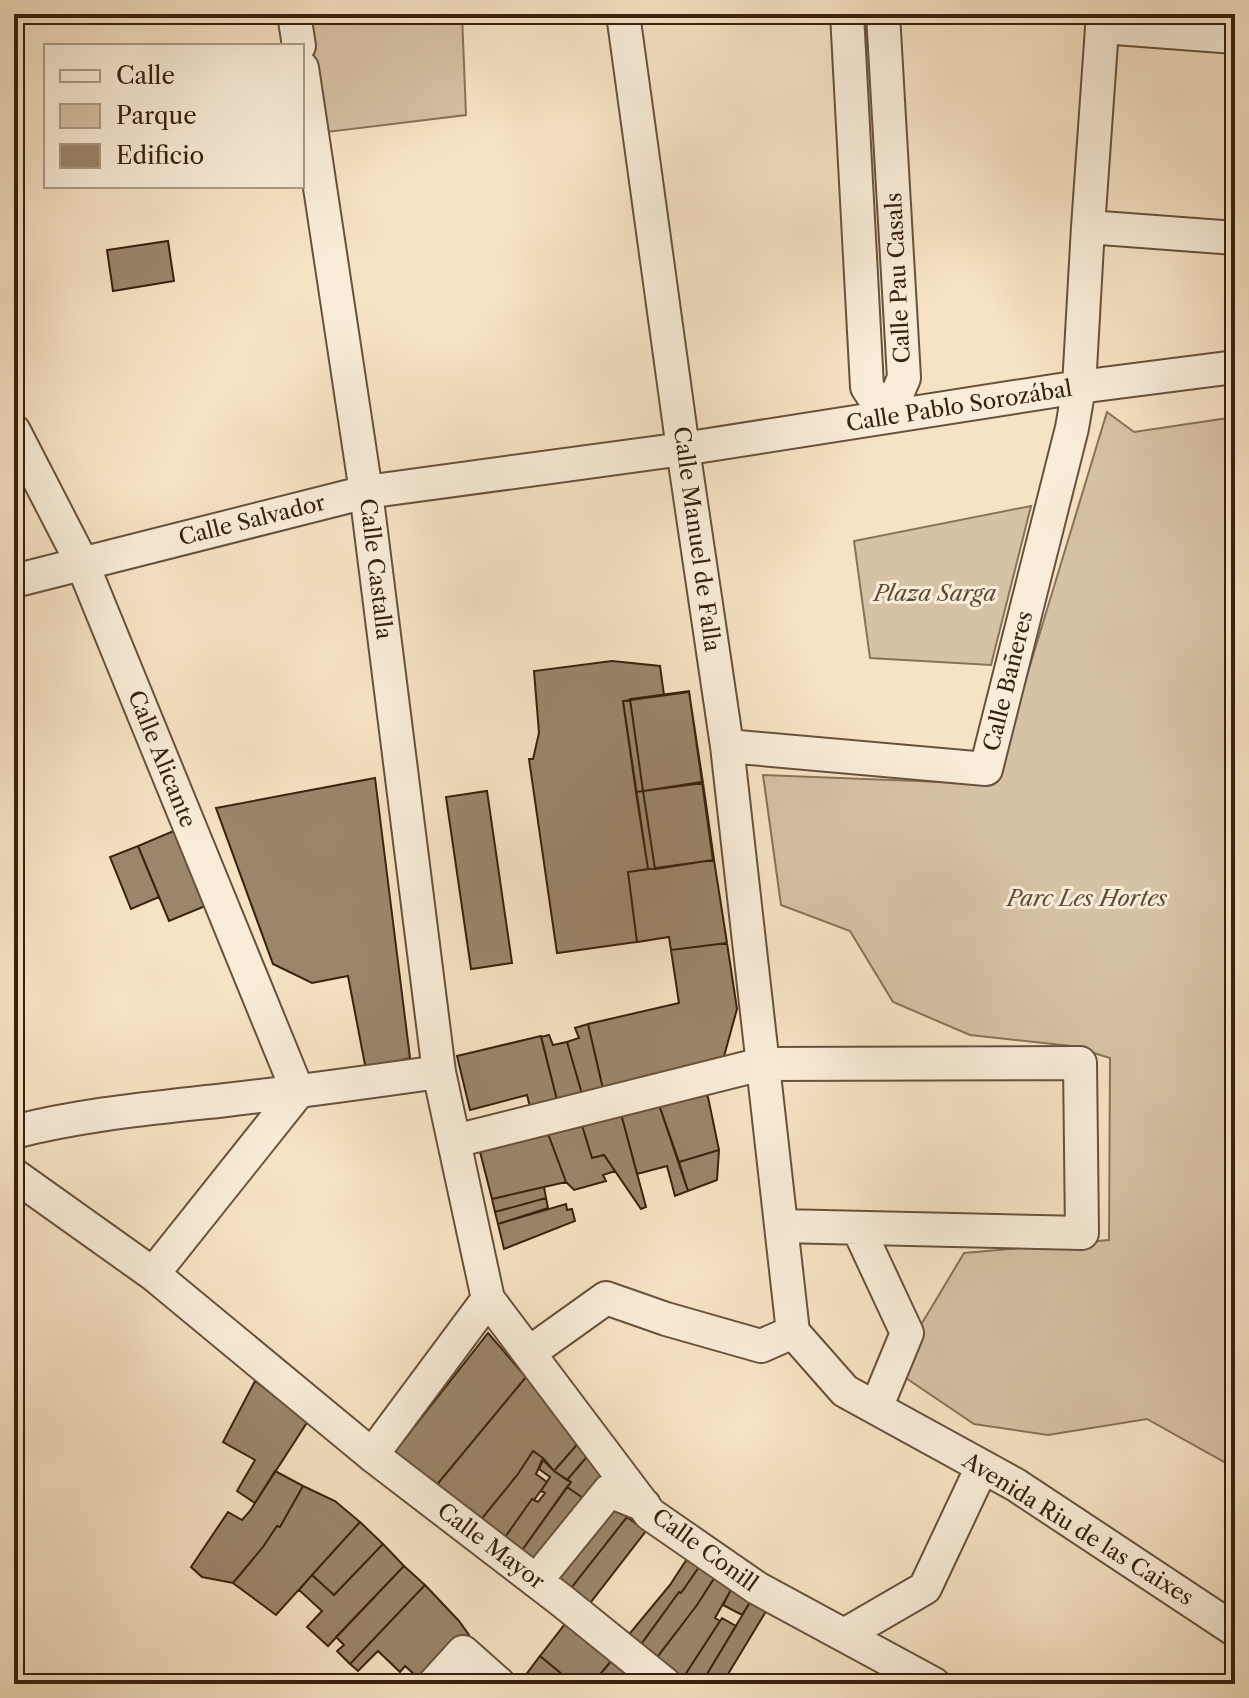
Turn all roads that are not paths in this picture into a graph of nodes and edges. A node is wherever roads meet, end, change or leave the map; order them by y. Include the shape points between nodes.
1 (294, 14) edge
2 (623, 14) edge
3 (847, 14) edge
4 (883, 14) edge
5 (1102, 20) edge
6 (1235, 37) edge
7 (299, 44) edge
8 (304, 81) edge
9 (1088, 227) junction
10 (1235, 238) edge
11 (1235, 367) edge
12 (1079, 387) junction
13 (887, 417) junction
14 (14, 431) edge
15 (683, 449) junction
16 (366, 492) junction
17 (82, 563) junction
18 (14, 581) edge
19 (727, 746) junction
20 (762, 1064) junction
21 (439, 1072) junction
22 (298, 1092) junction
23 (14, 1132) edge
24 (455, 1141) junction
25 (14, 1175) edge
26 (781, 1226) junction
27 (858, 1228) junction
28 (153, 1274) junction
29 (488, 1299) junction
30 (793, 1332) junction
31 (529, 1353) junction
32 (876, 1408) junction
33 (372, 1455) junction
34 (982, 1467) junction
35 (644, 1505) junction
36 (536, 1581) junction
37 (1235, 1630) edge
38 (844, 1635) junction
39 (434, 1684) edge
40 (499, 1684) edge
41 (665, 1684) edge
42 (934, 1684) edge

1 - 7 street
2 - 15 street, Calle Manuel de Falla
3 - 13 street, Calle Pau Casals via 867,387
4 - 13 street, Calle Pau Casals via 904,378
5 - 6 street
5 - 9 street
8 - 16 street, Calle Castalla
9 - 10 street
9 - 12 street
11 - 12 street, Calle Pablo Sorozábal
12 - 13 street, Calle Pablo Sorozábal
12 - 19 street, Calle Bañeres via 986,769
13 - 15 street, Calle Pablo Sorozábal
14 - 17 street, Calle Alicante
15 - 16 street, Calle Salvador
15 - 19 street, Calle Manuel de Falla
16 - 17 street, Calle Salvador
16 - 21 street, Calle Castalla
17 - 18 street, Calle Salvador
17 - 22 street, Calle Alicante
19 - 20 street, Calle Manuel de Falla
20 - 24 street
20 - 26 street
20 - 27 street via 1080,1063 1082,1233
21 - 22 street
21 - 24 street, Calle Castalla
22 - 23 street via 133,1110
22 - 28 street
24 - 29 street, Calle Castalla
25 - 28 street, Calle Mayor
26 - 27 street
26 - 30 street
27 - 32 street via 907,1333
28 - 33 street, Calle Mayor
29 - 31 street, Calle Conill
29 - 33 street
30 - 31 street via 761,1346 606,1298
30 - 32 street, Avenida Riu de las Caixes via 845,1391
31 - 35 street, Calle Conill
32 - 34 street, Avenida Riu de las Caixes
33 - 36 street, Calle Mayor
34 - 37 street, Avenida Riu de las Caixes
34 - 38 street via 925,1588
35 - 36 street via 609,1491
35 - 38 street, Calle Conill via 757,1588
36 - 41 street, Calle Mayor
38 - 42 street, Calle Conill
39 - 40 street via 463,1652

